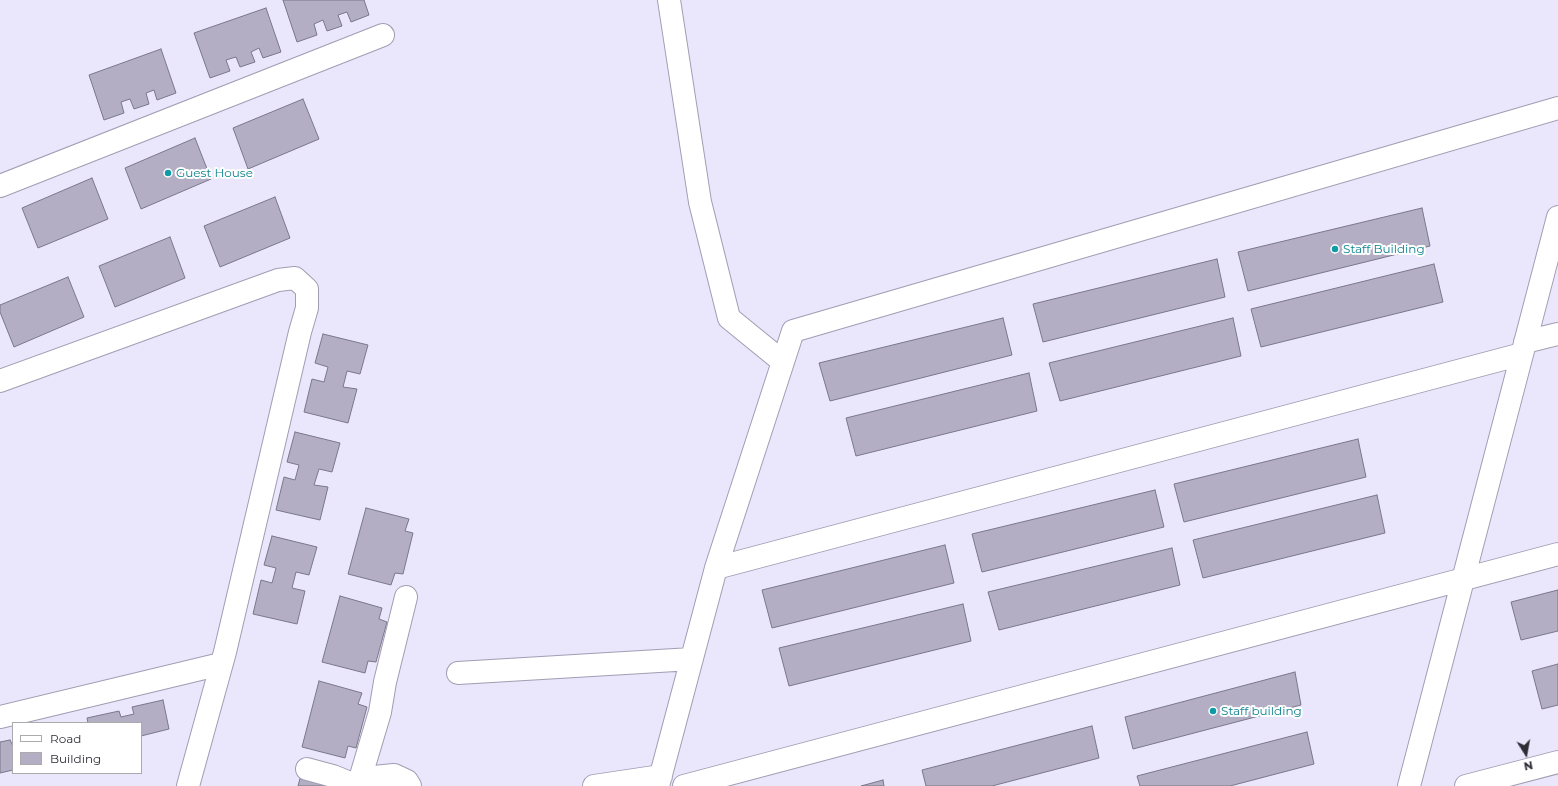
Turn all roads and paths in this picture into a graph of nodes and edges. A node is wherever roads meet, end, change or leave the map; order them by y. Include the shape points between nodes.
1 (669, 0) edge
2 (383, 35) dead end
3 (1558, 108) edge
4 (0, 186) edge
5 (1558, 217) edge
6 (1558, 334) edge
7 (1524, 348) junction
8 (783, 362) junction
9 (0, 381) edge
10 (1558, 554) edge
11 (716, 568) junction
12 (1463, 579) junction
13 (406, 597) dead end
14 (692, 659) junction
15 (221, 664) junction
16 (458, 673) dead end
17 (0, 717) edge
18 (1558, 762) edge
19 (306, 769) dead end
20 (659, 781) edge
21 (188, 786) edge
22 (358, 786) edge
23 (410, 786) edge
24 (594, 786) edge
25 (684, 786) edge
26 (1408, 786) edge
27 (1466, 786) edge

1 - 8 street via 700,202 730,318
2 - 4 street
3 - 8 street via 793,331
5 - 7 street
6 - 7 street
7 - 11 street
7 - 12 street
8 - 11 street
9 - 15 street via 278,280 295,278 307,289 307,308
10 - 12 street
11 - 14 street
12 - 25 street
12 - 26 street
13 - 22 street via 380,712
14 - 16 street
14 - 20 street
15 - 17 street
15 - 21 street
18 - 27 street
19 - 22 street
20 - 24 street
22 - 23 street via 374,777 394,775 407,780

